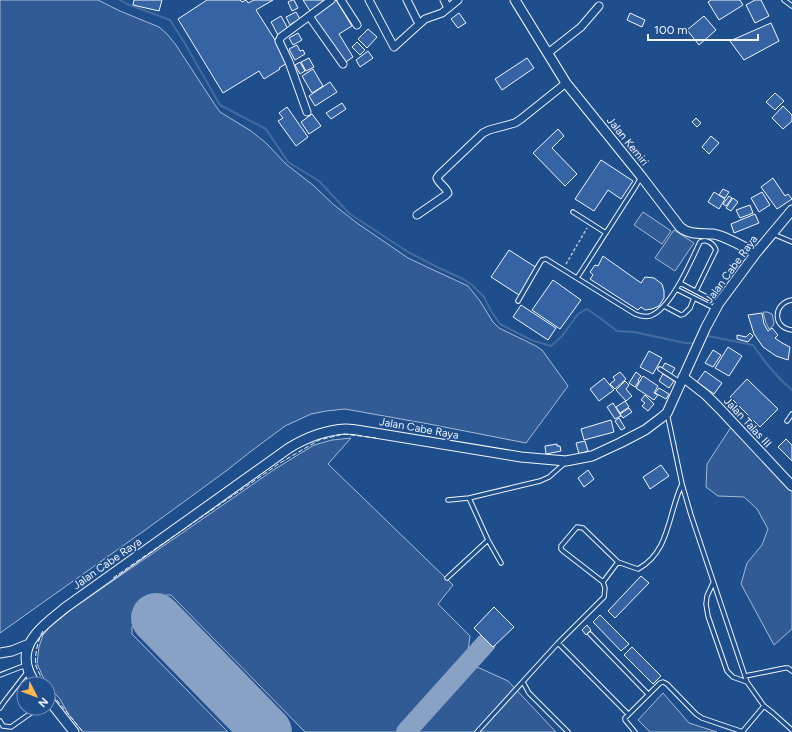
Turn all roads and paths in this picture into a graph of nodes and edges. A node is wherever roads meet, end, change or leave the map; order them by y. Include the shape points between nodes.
1 (331, 0) edge
2 (341, 0) edge
3 (370, 0) edge
4 (407, 0) edge
5 (444, 0) edge
6 (458, 0) edge
7 (515, 0) edge
8 (784, 0) edge
9 (599, 6) dead end
10 (792, 6) edge
11 (448, 8) junction
12 (309, 16) junction
13 (420, 24) junction
14 (356, 25) dead end
15 (548, 53) junction
16 (343, 64) dead end
17 (566, 83) junction
18 (307, 112) dead end
19 (641, 176) junction
20 (792, 210) edge
21 (573, 212) dead end
22 (416, 215) dead end
23 (590, 222) junction
24 (606, 233) junction
25 (772, 234) junction
26 (792, 242) edge
27 (756, 253) junction
28 (563, 269) junction
29 (577, 278) junction
30 (680, 282) junction
31 (676, 288) junction
32 (696, 291) junction
33 (694, 298) junction
34 (792, 300) edge
35 (518, 301) dead end
36 (664, 306) junction
37 (717, 306) junction
38 (792, 330) edge
39 (660, 370) dead end
40 (682, 380) junction
41 (667, 413) junction
42 (792, 416) edge
43 (787, 421) dead end
44 (566, 461) junction
45 (682, 484) junction
46 (792, 486) edge
47 (469, 498) junction
48 (448, 500) dead end
49 (488, 540) junction
50 (618, 562) junction
51 (501, 563) dead end
52 (446, 578) dead end
53 (603, 582) junction
54 (713, 583) junction
55 (590, 634) dead end
56 (558, 643) junction
57 (29, 644) junction
58 (12, 651) junction
59 (0, 653) edge
60 (26, 653) junction
61 (27, 668) junction
62 (792, 671) edge
63 (0, 675) edge
64 (32, 676) edge
65 (745, 676) junction
66 (523, 682) junction
67 (747, 682) junction
68 (648, 694) junction
69 (764, 706) junction
70 (0, 708) edge
71 (56, 710) edge
72 (628, 714) junction
73 (26, 716) edge
74 (0, 721) edge
75 (792, 730) edge
76 (74, 732) edge
77 (476, 732) edge
78 (568, 732) edge
79 (636, 732) edge
80 (743, 732) edge

1 - 12 street
2 - 14 street
3 - 13 street via 394,47
4 - 13 street
5 - 11 street
6 - 11 street
7 - 15 main road, Jalan Kemiri
8 - 10 lane
9 - 15 street via 581,27
11 - 13 street via 442,13 426,18
12 - 16 street
12 - 18 street via 279,41
15 - 17 main road, Jalan Kemiri
17 - 19 main road, Jalan Kemiri
17 - 22 street via 515,123 489,130 479,136 437,178 448,193
19 - 24 lane
19 - 27 main road, Jalan Kemiri via 684,230 689,233 717,235
20 - 25 main road, Jalan Cabe Raya
21 - 23 lane
23 - 24 lane
23 - 28 path
24 - 29 lane
25 - 26 lane
25 - 27 main road, Jalan Cabe Raya
27 - 37 main road, Jalan Cabe Raya
28 - 29 lane
28 - 35 lane via 546,259 542,260
29 - 36 lane via 635,314 649,316
30 - 31 lane
30 - 32 lane
30 - 32 lane via 700,242 706,240 714,244 716,250
31 - 33 lane
31 - 36 lane
32 - 37 lane
33 - 36 lane via 690,308 681,315
33 - 37 lane
34 - 38 lane via 782,305 777,316 784,328
37 - 40 main road, Jalan Cabe Raya
39 - 40 lane
40 - 41 main road, Jalan Cabe Raya
40 - 46 main road, Jalan Talas III via 706,395
41 - 44 main road, Jalan Cabe Raya via 645,430 620,443 592,456
41 - 45 lane
42 - 43 lane
44 - 47 lane via 549,477 540,481
44 - 57 main road, Jalan Cabe Raya via 521,458 347,429 312,436 289,448 66,607 44,624
45 - 50 lane via 668,530 654,555 638,569
45 - 54 lane
47 - 48 lane
47 - 49 lane
49 - 51 lane
49 - 52 lane
50 - 53 lane
50 - 53 lane via 580,527 577,527 562,546 563,551
53 - 56 lane via 604,597
54 - 65 lane
54 - 67 lane via 707,596 708,616 728,671 733,677
55 - 68 lane
56 - 66 lane
56 - 72 lane
57 - 58 main road
57 - 60 main road, Jalan Cabe Raya
58 - 59 main road
58 - 60 main road
60 - 61 main road, Jalan Cabe Raya
61 - 63 lane
61 - 64 main road
61 - 70 lane
62 - 65 lane via 785,668
65 - 67 lane
66 - 77 lane
66 - 78 lane via 529,692
67 - 69 lane
68 - 72 lane
68 - 80 lane via 663,682 702,718
69 - 75 lane
69 - 80 lane
71 - 76 main road
72 - 79 lane via 625,720
73 - 74 lane via 10,727 3,726

